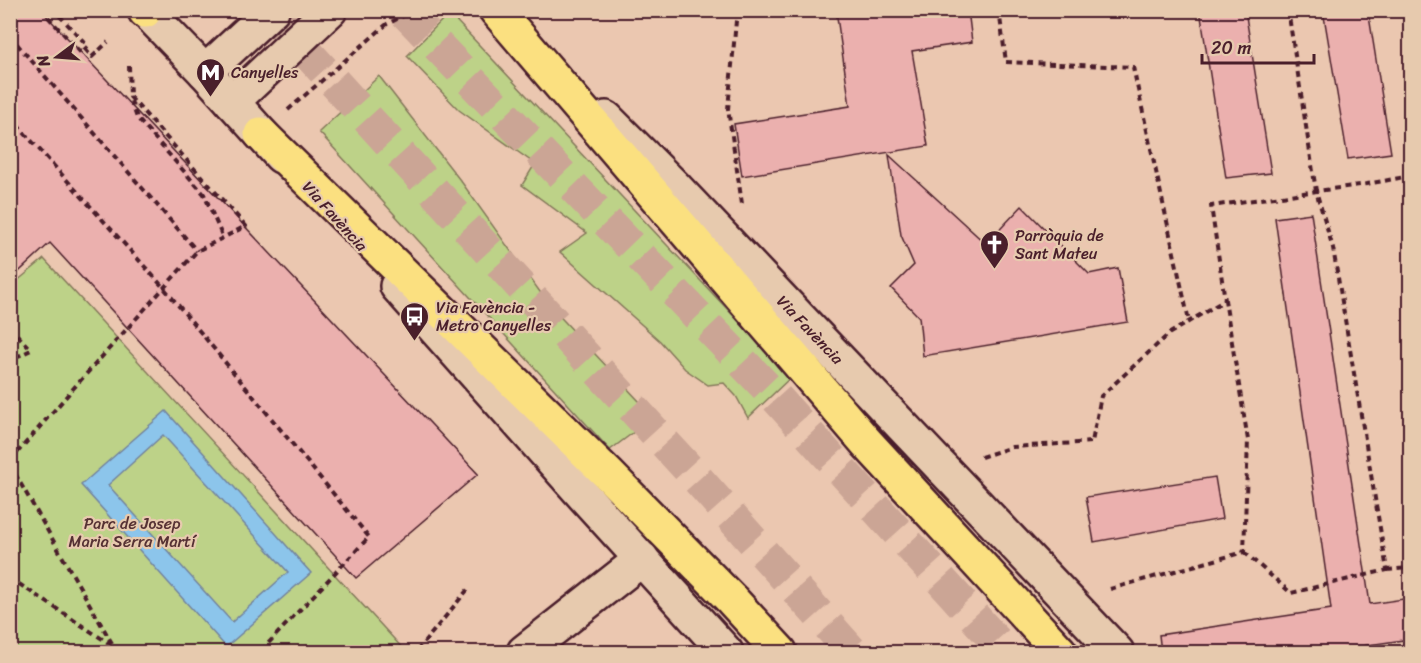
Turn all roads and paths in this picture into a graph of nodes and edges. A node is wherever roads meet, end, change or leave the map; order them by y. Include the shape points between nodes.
1 (272, 10) edge
2 (330, 10) edge
3 (415, 10) edge
4 (498, 10) edge
5 (737, 10) edge
6 (999, 10) edge
7 (1288, 10) edge
8 (55, 11) edge
9 (145, 11) edge
10 (48, 17) dead end
11 (10, 36) edge
12 (108, 42) dead end
13 (85, 49) junction
14 (129, 66) dead end
15 (205, 72) junction
16 (130, 97) junction
17 (232, 102) junction
18 (288, 110) dead end
19 (10, 117) edge
20 (261, 134) junction
21 (1410, 176) edge
22 (1316, 192) junction
23 (743, 207) dead end
24 (223, 238) junction
25 (197, 251) junction
26 (164, 288) junction
27 (1225, 300) junction
28 (1189, 321) junction
29 (10, 327) edge
30 (10, 360) edge
31 (981, 457) dead end
32 (10, 463) edge
33 (1244, 552) junction
34 (642, 559) junction
35 (1410, 568) edge
36 (1387, 570) junction
37 (10, 578) edge
38 (469, 588) dead end
39 (1110, 589) dead end
40 (113, 646) junction
41 (417, 651) dead end
42 (117, 652) edge
43 (260, 652) edge
44 (524, 652) edge
45 (726, 652) edge
46 (780, 652) edge
47 (1060, 652) edge
48 (1117, 652) edge

1 - 15 street
2 - 17 street
3 - 18 path via 387,24
4 - 47 highway via 866,442
4 - 48 street, Via Favència via 677,189
5 - 23 path via 728,109
6 - 28 path via 1006,62 1132,68
7 - 22 path
8 - 13 path via 88,46
9 - 15 street, Via Favència
10 - 13 path via 81,53
11 - 25 path
12 - 13 path via 92,57
14 - 16 path
15 - 17 street, Via Favència
16 - 24 path via 136,118 204,194
16 - 24 path via 246,226
17 - 20 street, Via Favència
19 - 26 path
20 - 34 street, Via Favència
20 - 46 highway via 617,483
21 - 22 path
22 - 27 path via 1211,206
22 - 36 path via 1333,248
24 - 25 path
25 - 26 path
26 - 32 path
26 - 43 path via 369,537
27 - 28 path
27 - 33 path via 1248,440
28 - 31 path via 1170,333 1101,396 1092,442 1012,447
29 - 30 path via 31,350
32 - 40 path
33 - 36 path via 1291,593
33 - 39 path
34 - 44 street
34 - 45 street, Via Favència
35 - 36 path
37 - 40 path
38 - 41 path
40 - 42 path

